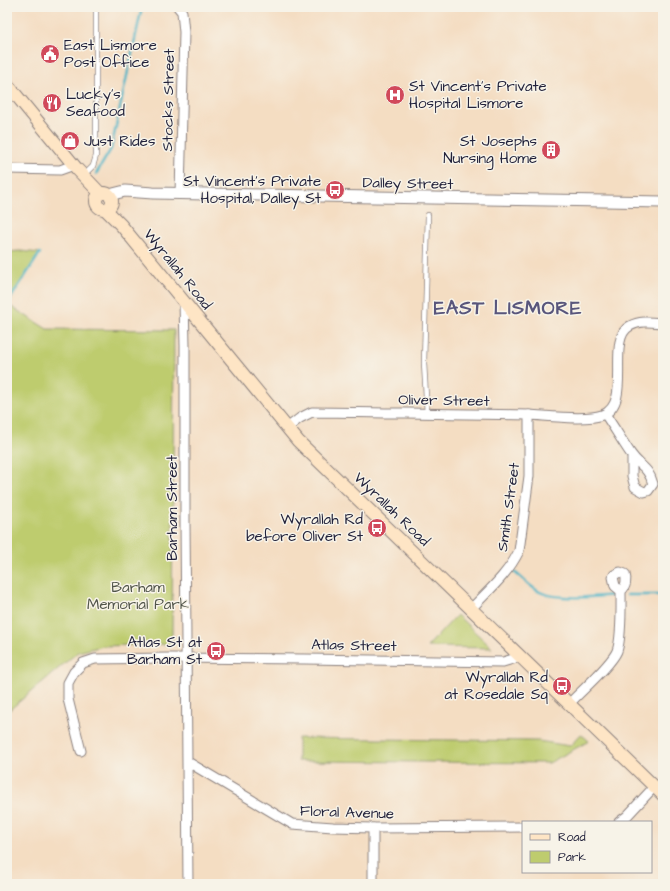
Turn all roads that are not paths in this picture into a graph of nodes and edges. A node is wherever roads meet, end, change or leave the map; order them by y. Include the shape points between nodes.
1 (96, 7) edge
2 (178, 7) edge
3 (7, 84) edge
4 (7, 168) edge
5 (78, 170) junction
6 (180, 194) junction
7 (105, 201) junction
8 (663, 202) edge
9 (428, 214) dead end
10 (184, 301) junction
11 (663, 323) edge
12 (427, 414) junction
13 (605, 414) junction
14 (529, 415) junction
15 (287, 428) junction
16 (632, 456) dead end
17 (621, 592) dead end
18 (471, 609) junction
19 (519, 654) junction
20 (187, 658) junction
21 (569, 704) junction
22 (81, 751) dead end
23 (188, 762) junction
24 (659, 791) edge
25 (620, 821) edge
26 (522, 827) edge
27 (373, 828) junction
28 (188, 884) edge
29 (373, 884) edge

1 - 5 lane via 96,156 93,166
2 - 6 street, Stocks Street via 182,12 184,32
3 - 5 main road, Wyrallah Road
4 - 5 street
5 - 7 main road, Wyrallah Road via 82,180
6 - 7 street, Dalley Street via 124,191
6 - 8 street, Dalley Street
7 - 10 main road, Wyrallah Road via 121,225
9 - 12 lane via 424,362
10 - 15 main road, Wyrallah Road
10 - 20 street, Barham Street
11 - 13 street via 640,322 624,330 619,341 617,396
12 - 14 street, Oliver Street
12 - 15 street, Oliver Street via 312,412
13 - 14 street, Oliver Street via 579,417
13 - 16 street
14 - 18 street, Smith Street via 529,476 519,552 507,571
15 - 18 main road, Wyrallah Road
17 - 21 street via 617,651
18 - 19 main road, Wyrallah Road
19 - 20 street, Atlas Street via 503,662
19 - 21 main road, Wyrallah Road
20 - 22 street, Atlas Street via 96,659 83,663 68,683 68,699
20 - 23 street, Barham Street
21 - 24 main road, Wyrallah Road
23 - 27 street, Floral Avenue via 292,824
23 - 28 street, Barham Street
24 - 25 street
26 - 27 street, Floral Avenue
27 - 29 street

